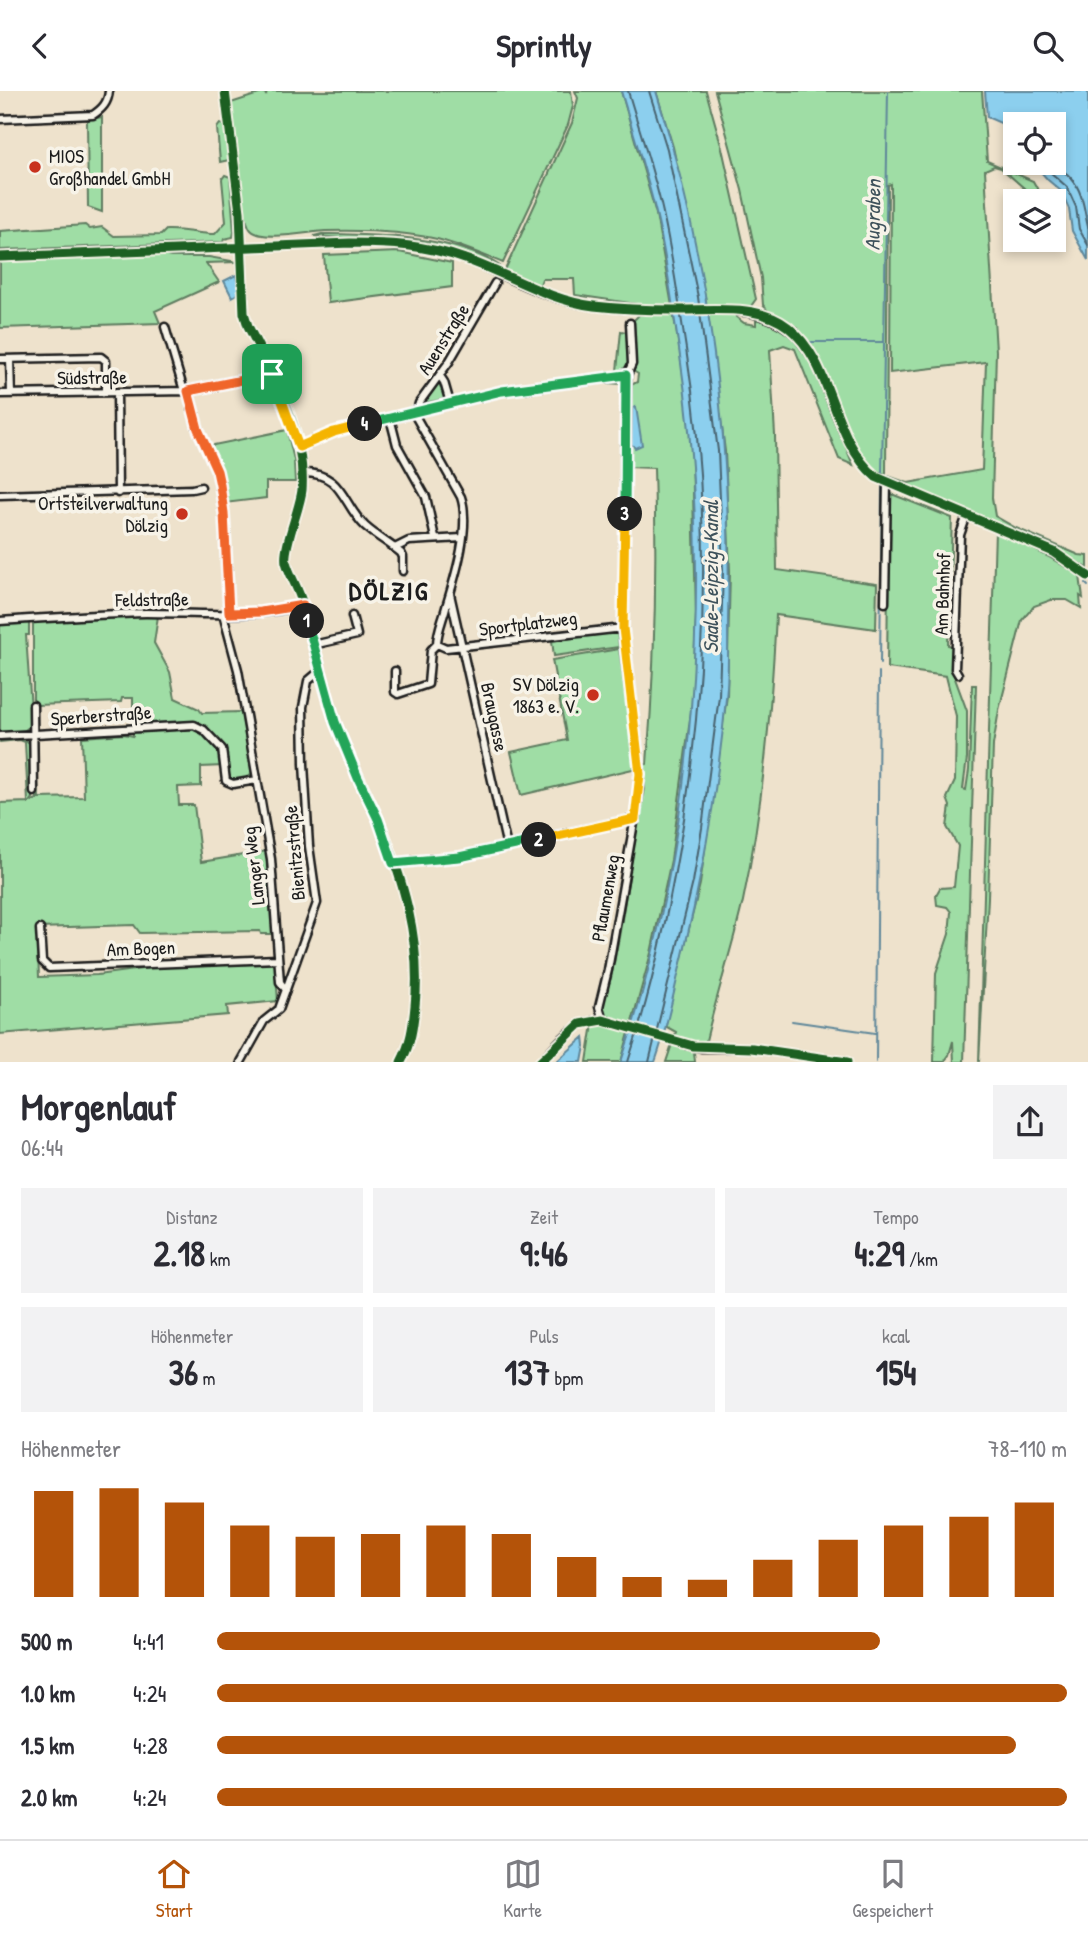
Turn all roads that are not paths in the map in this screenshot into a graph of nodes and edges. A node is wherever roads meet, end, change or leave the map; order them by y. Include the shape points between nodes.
1 (109, 91) edge
2 (225, 91) edge
3 (0, 120) edge
4 (242, 247) junction
5 (0, 257) edge
6 (495, 283) dead end
7 (648, 310) tunnel mouth
8 (736, 311) tunnel mouth
9 (630, 323) dead end
10 (165, 327) dead end
11 (0, 359) edge
12 (10, 359) junction
13 (272, 374) junction
14 (626, 375) junction
15 (440, 376) junction
16 (186, 391) junction
17 (106, 392) junction
18 (117, 392) junction
19 (0, 394) edge
20 (11, 394) junction
21 (450, 403) junction
22 (415, 412) junction
23 (390, 418) junction
24 (299, 447) junction
25 (302, 473) junction
26 (887, 482) junction
27 (201, 487) dead end
28 (118, 493) junction
29 (0, 495) edge
30 (967, 515) junction
31 (435, 538) junction
32 (462, 538) junction
33 (395, 548) junction
34 (403, 571) dead end
35 (1088, 576) edge
36 (450, 594) junction
37 (886, 603) dead end
38 (303, 605) junction
39 (226, 613) junction
40 (352, 616) dead end
41 (0, 621) edge
42 (623, 628) junction
43 (313, 645) junction
44 (463, 646) junction
45 (434, 647) junction
46 (321, 670) junction
47 (395, 671) dead end
48 (958, 674) dead end
49 (33, 705) dead end
50 (32, 735) junction
51 (0, 736) edge
52 (257, 780) junction
53 (34, 792) dead end
54 (635, 819) junction
55 (507, 847) junction
56 (393, 863) junction
57 (40, 929) dead end
58 (278, 959) junction
59 (286, 990) junction
60 (598, 1007) junction
61 (603, 1020) junction
62 (589, 1021) junction
63 (612, 1022) tunnel mouth
64 (686, 1045) tunnel mouth
65 (241, 1062) edge
66 (401, 1062) edge
67 (540, 1062) edge
68 (847, 1062) edge

1 - 3 street via 103,109 93,115
2 - 4 street
4 - 5 street
4 - 7 street via 421,246 466,259 557,298
4 - 13 street via 246,319
6 - 15 street, Auenstraße
8 - 26 street via 768,317 795,334 817,365 857,456 870,472
9 - 14 street via 632,364
10 - 16 street
11 - 12 street
12 - 17 street via 102,357 106,361
12 - 20 street
13 - 16 street, Südstraße
13 - 24 street
14 - 21 street, Auenstraße via 502,391
14 - 42 street, Pflaumenweg
15 - 21 street
15 - 22 street, Auenstraße
16 - 18 street, Südstraße
16 - 39 street, Langer Weg via 220,485
17 - 18 street, Südstraße
17 - 20 street, Südstraße
18 - 28 street
19 - 20 street, Südstraße
21 - 22 street, Auenstraße
22 - 23 street, Auenstraße
22 - 32 street, Braugasse via 461,497 465,515
23 - 24 street, Auenstraße via 334,432
23 - 31 street via 397,445 426,497
24 - 25 street
25 - 33 street via 325,476 345,495 365,526
25 - 38 street via 300,503 286,559
26 - 30 street
26 - 37 street
27 - 28 street
28 - 29 street
30 - 35 street via 1054,552
30 - 48 street, Am Bahnhof via 960,535
31 - 32 street
31 - 33 street
32 - 36 street, Braugasse
33 - 34 street via 403,557
36 - 44 street, Braugasse
36 - 45 street, Braugasse
38 - 39 street, Feldstraße
38 - 43 street
39 - 41 street, Feldstraße
39 - 52 street, Langer Weg
40 - 43 street via 357,635
42 - 44 street, Sportplatzweg
42 - 54 street, Pflaumenweg via 640,774
43 - 46 street
44 - 45 street, Sportplatzweg
44 - 55 street, Braugasse
45 - 47 street, Braugasse via 428,684 398,694
46 - 56 street via 338,729
46 - 59 street, Bienitzstraße via 308,681 303,713 307,822 317,903
49 - 50 street
50 - 51 street, Sperberstraße
50 - 52 street, Sperberstraße via 190,725 204,730 222,749 226,781
50 - 53 street
52 - 58 street, Langer Weg via 271,859
54 - 55 street
54 - 60 street, Pflaumenweg
55 - 56 street
56 - 66 street via 407,902 418,969 413,1033
57 - 58 street, Am Bogen via 42,961 49,968
58 - 59 street, Langer Weg via 280,982
59 - 65 street, Bienitzstraße via 279,1009 264,1021
60 - 61 street
60 - 62 street, Pflaumenweg
61 - 62 street
61 - 63 street
62 - 67 street via 574,1028
64 - 68 street via 752,1048

